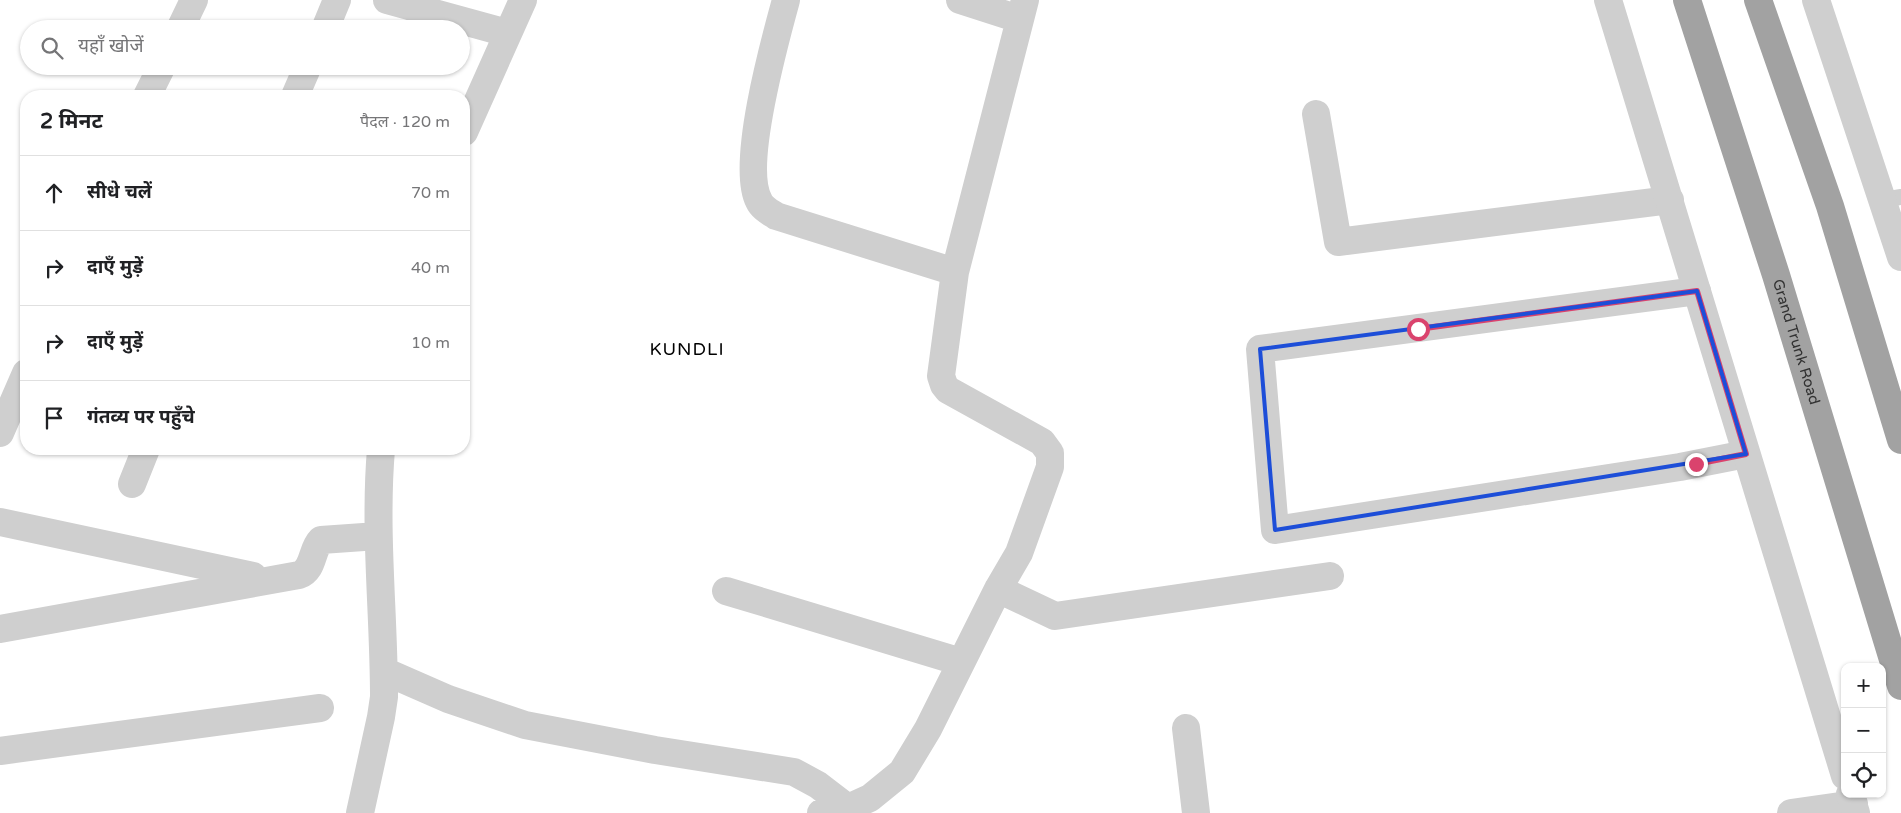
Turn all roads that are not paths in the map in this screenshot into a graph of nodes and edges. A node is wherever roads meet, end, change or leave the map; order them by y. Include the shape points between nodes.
1 (194, 0) edge
2 (338, 0) edge
3 (387, 0) edge
4 (523, 0) edge
5 (786, 0) edge
6 (960, 0) edge
7 (1608, 0) edge
8 (1687, 0) edge
9 (1758, 0) edge
10 (1816, 0) edge
11 (1022, 9) edge
12 (184, 20) edge
13 (328, 20) edge
14 (460, 20) edge
15 (470, 23) edge
16 (507, 33) junction
17 (158, 75) edge
18 (304, 75) edge
19 (150, 90) edge
20 (298, 90) edge
21 (1316, 114) dead end
22 (470, 119) edge
23 (1892, 198) edge
24 (1670, 200) junction
25 (1901, 256) edge
26 (955, 272) junction
27 (1697, 291) junction
28 (20, 387) edge
29 (0, 433) edge
30 (1901, 440) edge
31 (1746, 454) junction
32 (144, 455) edge
33 (380, 455) edge
34 (132, 484) dead end
35 (0, 522) edge
36 (378, 536) junction
37 (1330, 576) dead end
38 (266, 579) junction
39 (998, 589) junction
40 (726, 591) dead end
41 (0, 629) edge
42 (961, 662) junction
43 (384, 671) junction
44 (1901, 686) edge
45 (320, 708) dead end
46 (1186, 728) dead end
47 (0, 751) edge
48 (1841, 763) edge
49 (1853, 804) edge
50 (848, 808) junction
51 (360, 813) edge
52 (821, 813) edge
53 (1196, 813) edge
54 (1791, 813) edge

1 - 12 street
2 - 13 street
3 - 14 street
4 - 16 street
5 - 26 street via 758,121 753,164 759,202 776,216
6 - 11 street
7 - 24 street
8 - 44 highway, Grand Trunk Road via 1776,275
9 - 30 highway via 1830,206
10 - 23 street
11 - 26 street
15 - 16 street
16 - 22 street
17 - 19 street
18 - 20 street
21 - 24 street via 1338,242
23 - 25 street
24 - 27 street
26 - 39 street via 941,374 944,384 948,390 1042,442 1051,457 1019,553
27 - 31 street
27 - 31 street via 1260,349 1275,530
28 - 29 street
31 - 48 street
32 - 34 street
33 - 36 street
35 - 38 street
36 - 38 street via 325,538 318,543 304,573
36 - 43 street
37 - 39 street via 1055,616
38 - 41 street
39 - 42 street
40 - 42 street
42 - 50 street via 928,729 902,772 870,798
43 - 50 street via 448,699 525,725 794,772
43 - 51 street via 381,717
45 - 47 street
46 - 53 street
49 - 54 street
50 - 52 street

